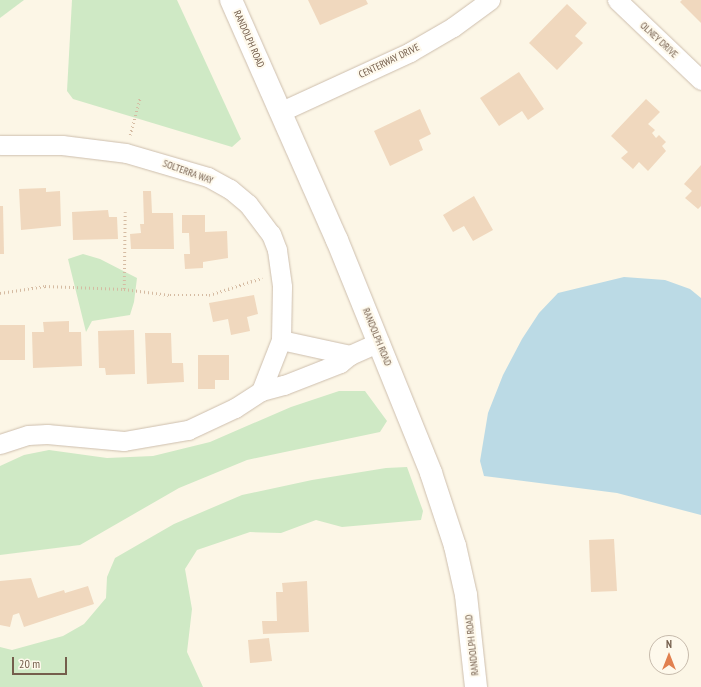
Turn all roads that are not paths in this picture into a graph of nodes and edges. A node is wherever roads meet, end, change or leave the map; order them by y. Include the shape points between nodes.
1 (231, 0) edge
2 (490, 0) edge
3 (616, 0) edge
4 (701, 80) edge
5 (282, 111) junction
6 (0, 145) edge
7 (282, 340) junction
8 (379, 342) junction
9 (350, 354) junction
10 (261, 391) junction
11 (0, 444) edge
12 (476, 687) edge

1 - 5 street, RANDOLPH ROAD
2 - 5 street, CENTERWAY DRIVE via 453,27 410,52
3 - 4 street, OLNEY DRIVE
5 - 8 street, RANDOLPH ROAD
6 - 7 street, SOLTERRA WAY via 62,145 126,153 180,167 230,189 261,218 277,250 281,275
7 - 9 street
7 - 10 street, SOLTERRA WAY
8 - 9 street
8 - 12 street, RANDOLPH ROAD via 421,444 455,546 472,632
9 - 10 street via 340,363 284,385
10 - 11 street via 215,419 188,430 157,437 124,441 47,434 28,435

